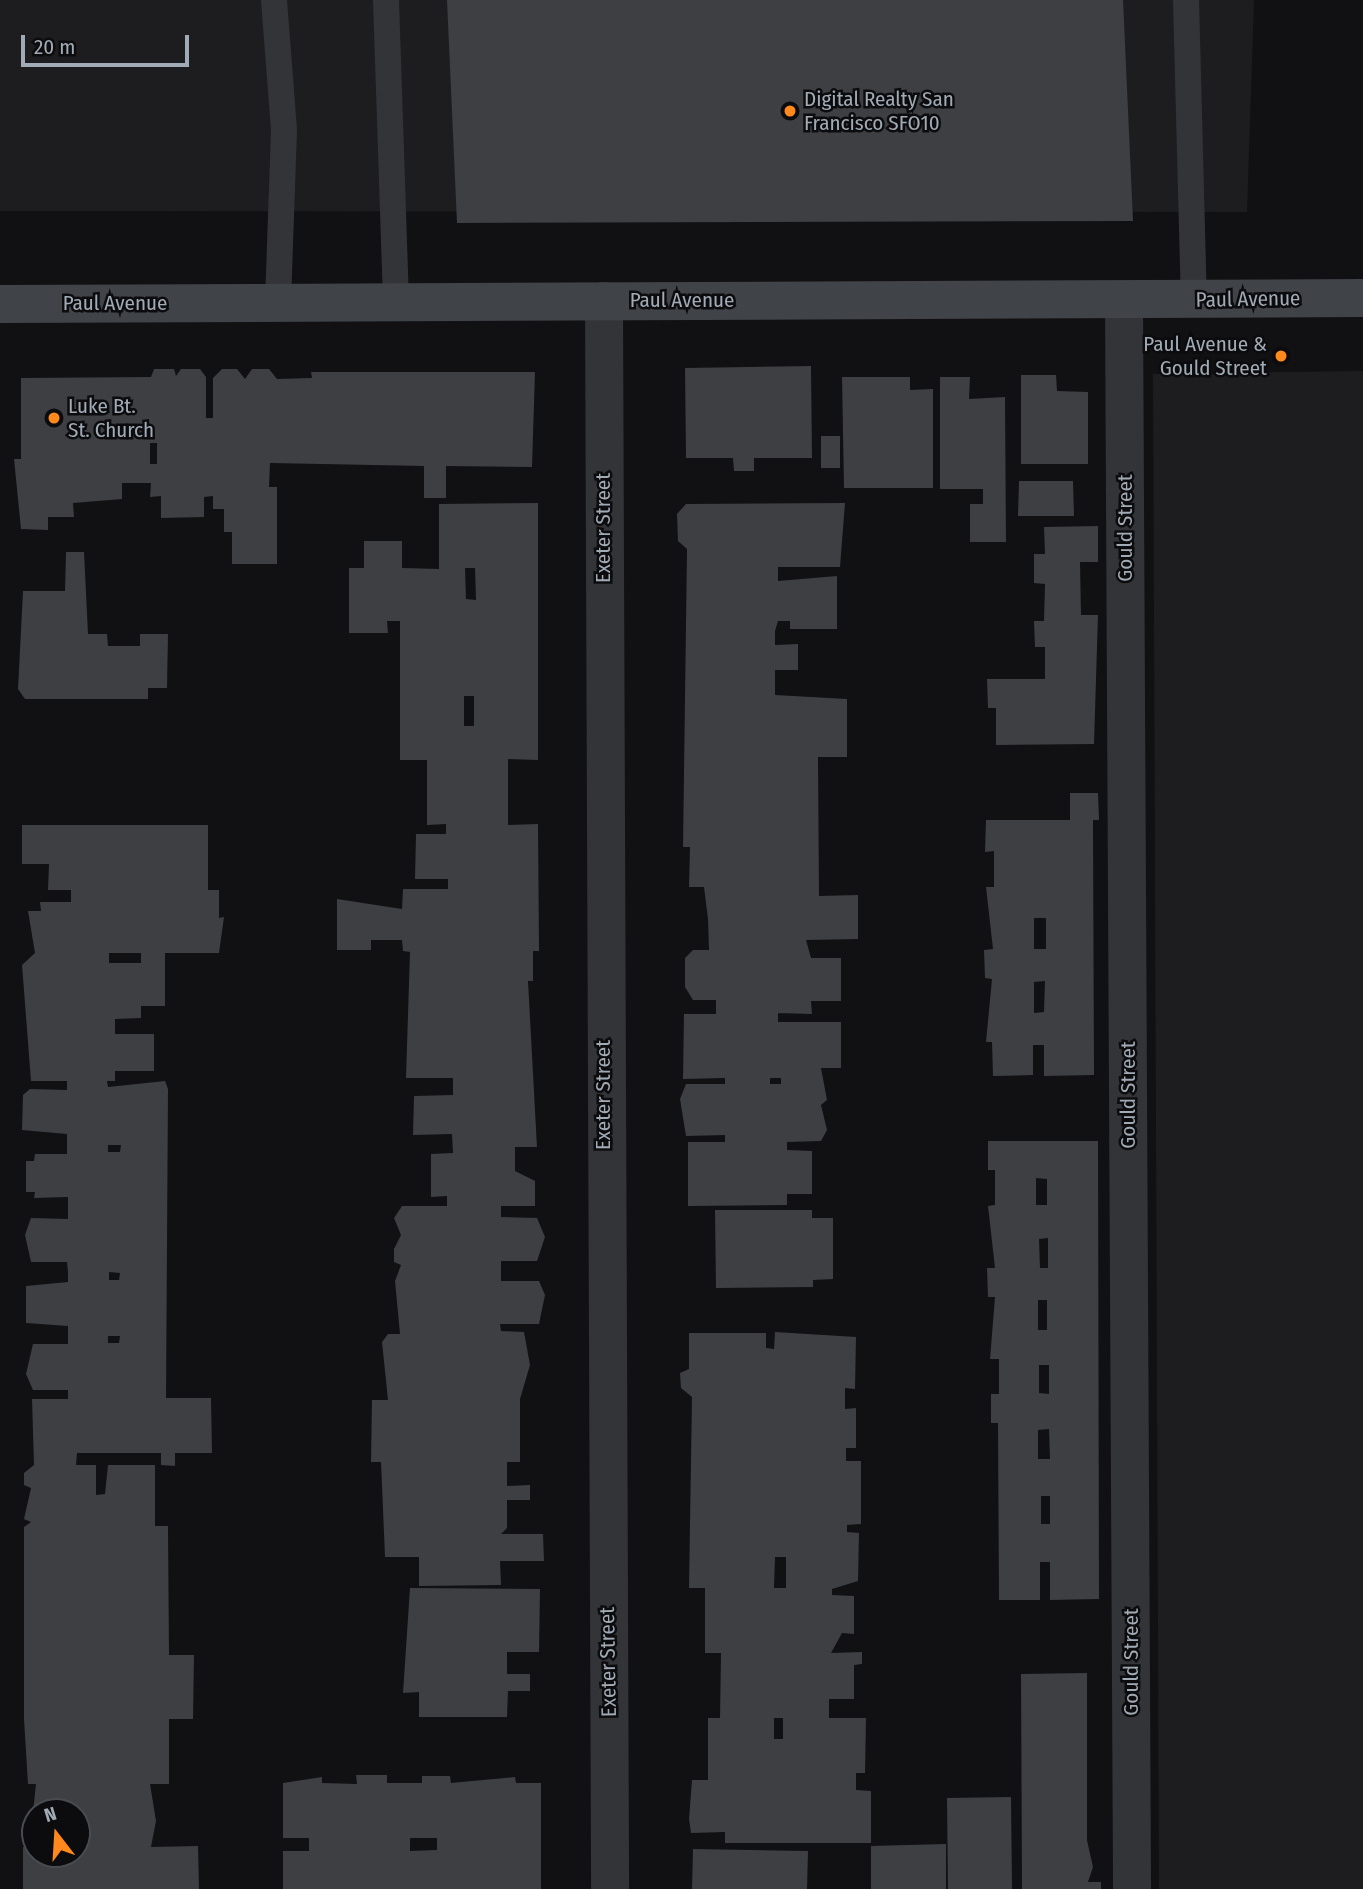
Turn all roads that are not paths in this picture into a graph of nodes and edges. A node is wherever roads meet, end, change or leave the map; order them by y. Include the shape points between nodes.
1 (274, 0) edge
2 (386, 0) edge
3 (1186, 0) edge
4 (1363, 298) edge
5 (604, 301) junction
6 (1124, 301) junction
7 (1194, 301) junction
8 (278, 302) junction
9 (396, 302) junction
10 (0, 304) edge
11 (610, 1889) edge
12 (1132, 1889) edge

1 - 8 lane via 284,130
2 - 9 lane
3 - 7 lane
4 - 7 main road, Paul Avenue
5 - 6 main road, Paul Avenue
5 - 9 main road, Paul Avenue
5 - 11 street, Exeter Street
6 - 7 main road, Paul Avenue
6 - 12 street, Gould Street
8 - 9 main road, Paul Avenue
8 - 10 main road, Paul Avenue

